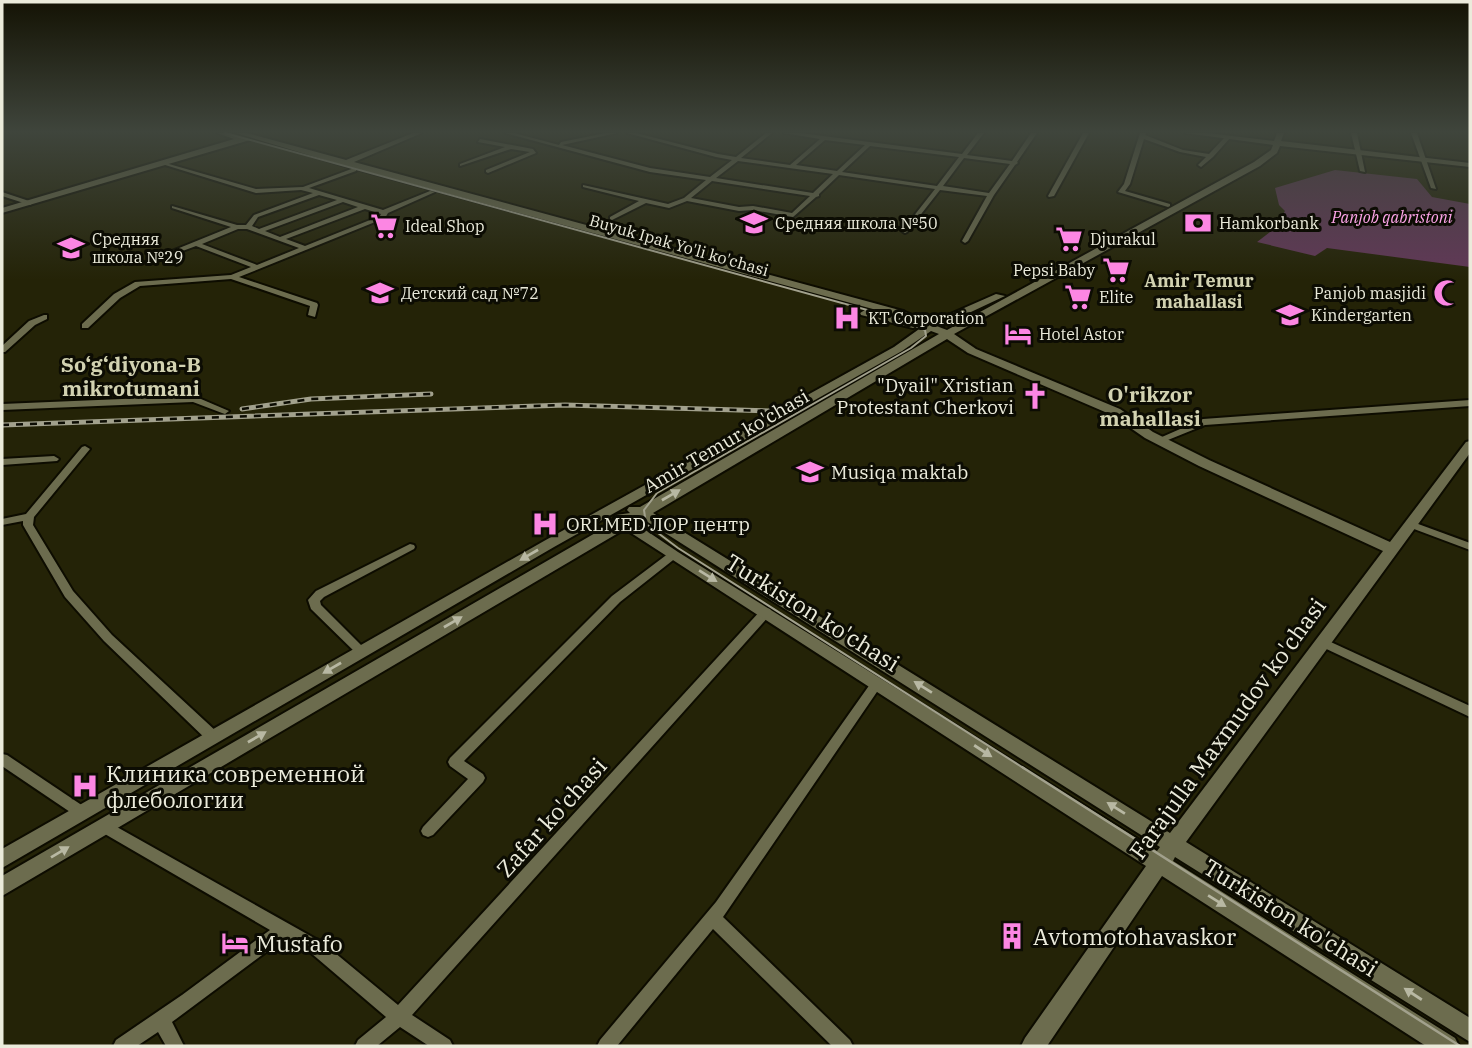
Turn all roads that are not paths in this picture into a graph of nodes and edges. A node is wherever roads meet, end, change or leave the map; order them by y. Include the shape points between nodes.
1 (101, 182) edge
2 (226, 182) edge
3 (322, 182) edge
4 (396, 182) edge
5 (409, 182) edge
6 (707, 182) edge
7 (730, 182) edge
8 (831, 182) edge
9 (895, 182) edge
10 (942, 182) edge
11 (1001, 182) edge
12 (1059, 182) edge
13 (1128, 182) edge
14 (1218, 182) edge
15 (1432, 182) edge
16 (585, 186) dead end
17 (305, 188) junction
18 (937, 188) junction
19 (1434, 188) dead end
20 (1203, 189) junction
21 (432, 192) junction
22 (319, 193) junction
23 (2, 194) edge
24 (817, 195) junction
25 (991, 195) junction
26 (1051, 196) dead end
27 (686, 198) junction
28 (341, 201) junction
29 (645, 201) junction
30 (30, 203) junction
31 (1168, 205) junction
32 (174, 207) dead end
33 (364, 207) junction
34 (2, 211) edge
35 (385, 213) junction
36 (612, 218) dead end
37 (237, 227) junction
38 (248, 227) junction
39 (259, 231) junction
40 (905, 232) dead end
41 (280, 239) junction
42 (965, 241) dead end
43 (196, 244) junction
44 (305, 248) junction
45 (159, 258) dead end
46 (257, 267) junction
47 (232, 277) junction
48 (312, 315) dead end
49 (44, 317) dead end
50 (85, 326) dead end
51 (929, 327) junction
52 (947, 334) junction
53 (2, 349) edge
54 (1470, 403) edge
55 (2, 407) edge
56 (225, 411) dead end
57 (1160, 440) junction
58 (1470, 445) edge
59 (85, 449) dead end
60 (54, 459) dead end
61 (2, 462) edge
62 (642, 512) junction
63 (619, 515) junction
64 (29, 517) junction
65 (2, 522) edge
66 (1410, 524) junction
67 (410, 547) dead end
68 (1470, 547) edge
69 (1391, 549) junction
70 (673, 555) junction
71 (766, 612) junction
72 (1322, 642) junction
73 (361, 652) junction
74 (877, 683) junction
75 (1470, 712) edge
76 (213, 737) junction
77 (2, 759) edge
78 (81, 813) junction
79 (103, 827) junction
80 (428, 831) dead end
81 (1174, 844) junction
82 (2, 859) edge
83 (1159, 864) junction
84 (2, 887) edge
85 (712, 917) junction
86 (284, 929) junction
87 (399, 1017) junction
88 (161, 1020) junction
89 (1470, 1031) edge
90 (122, 1046) edge
91 (175, 1046) edge
92 (364, 1046) edge
93 (444, 1046) edge
94 (606, 1046) edge
95 (844, 1046) edge
96 (1033, 1046) edge
97 (1447, 1046) edge

1 - 30 main road
2 - 17 street via 256,191
3 - 17 street
4 - 21 main road, Buyuk Ipak Yo'li ko'chasi
5 - 51 main road, Buyuk Ipak Yo'li ko'chasi via 899,313
6 - 27 street
7 - 24 street
8 - 24 street
9 - 18 street
10 - 18 street
11 - 25 street
12 - 26 street
13 - 31 street via 1121,192
14 - 20 main road, Amir Temur ko'chasi
15 - 19 street
16 - 29 street
17 - 22 street
18 - 25 street
18 - 40 street
20 - 31 main road, Amir Temur ko'chasi
20 - 52 main road, Amir Temur ko'chasi
21 - 35 street
21 - 51 main road, Buyuk Ipak Yo'li ko'chasi via 899,323
22 - 28 street
22 - 38 street via 256,216
23 - 30 street
24 - 27 street via 790,215
25 - 42 street
27 - 29 street via 668,206
28 - 33 street
28 - 39 street
29 - 36 street
30 - 34 main road
31 - 51 main road, Amir Temur ko'chasi via 1007,293
32 - 37 street
33 - 35 street
33 - 41 street
35 - 44 street
37 - 38 street
37 - 43 street
38 - 39 street
39 - 41 street
41 - 44 street
43 - 45 street
43 - 46 street
44 - 46 street
46 - 47 street
47 - 48 street via 314,305
47 - 50 street via 138,284 117,296
49 - 53 street
51 - 52 main road, Buyuk Ipak Yo'li ko'chasi
51 - 63 main road, Amir Temur ko'chasi
52 - 57 main road, Buyuk Ipak Yo'li ko'chasi via 972,351 1116,412
62 -> 52 main road, Amir Temur ko'chasi
54 - 57 street via 1203,422
55 - 56 street via 194,399
57 - 69 main road, Buyuk Ipak Yo'li ko'chasi
58 - 66 main road, Farajulla Maxmudov ko'chasi
59 - 64 street
60 - 61 street
62 - 63 main road, Turkiston ko'chasi
81 -> 62 main road, Turkiston ko'chasi
63 - 70 main road, Turkiston ko'chasi
63 -> 73 main road, Amir Temur ko'chasi
79 -> 63 main road, Amir Temur ko'chasi
64 - 65 street
64 - 76 street via 28,525 65,588 108,638
66 - 68 street
66 - 69 main road, Farajulla Maxmudov ko'chasi
67 - 73 street via 314,600
69 - 72 main road, Farajulla Maxmudov ko'chasi
70 -> 71 main road, Turkiston ko'chasi
70 - 80 street via 616,599 455,762 478,778
71 - 74 main road, Turkiston ko'chasi
71 - 87 street, Zafar ko'chasi
72 - 75 street
72 - 81 main road, Farajulla Maxmudov ko'chasi
73 -> 76 main road, Amir Temur ko'chasi
74 -> 83 main road, Turkiston ko'chasi
74 - 85 street
76 - 78 main road, Amir Temur ko'chasi
77 - 78 street
78 - 82 main road, Amir Temur ko'chasi
84 -> 79 main road, Amir Temur ko'chasi
79 - 86 street
81 - 83 main road, Farajulla Maxmudov ko'chasi
89 -> 81 main road, Turkiston ko'chasi
83 - 96 main road, Farajulla Maxmudov ko'chasi
83 -> 97 main road, Turkiston ko'chasi
85 - 94 street
85 - 95 street
86 - 87 street via 317,948
86 - 88 street
87 - 92 street, Zafar ko'chasi
87 - 93 street
88 - 90 street
88 - 91 street

